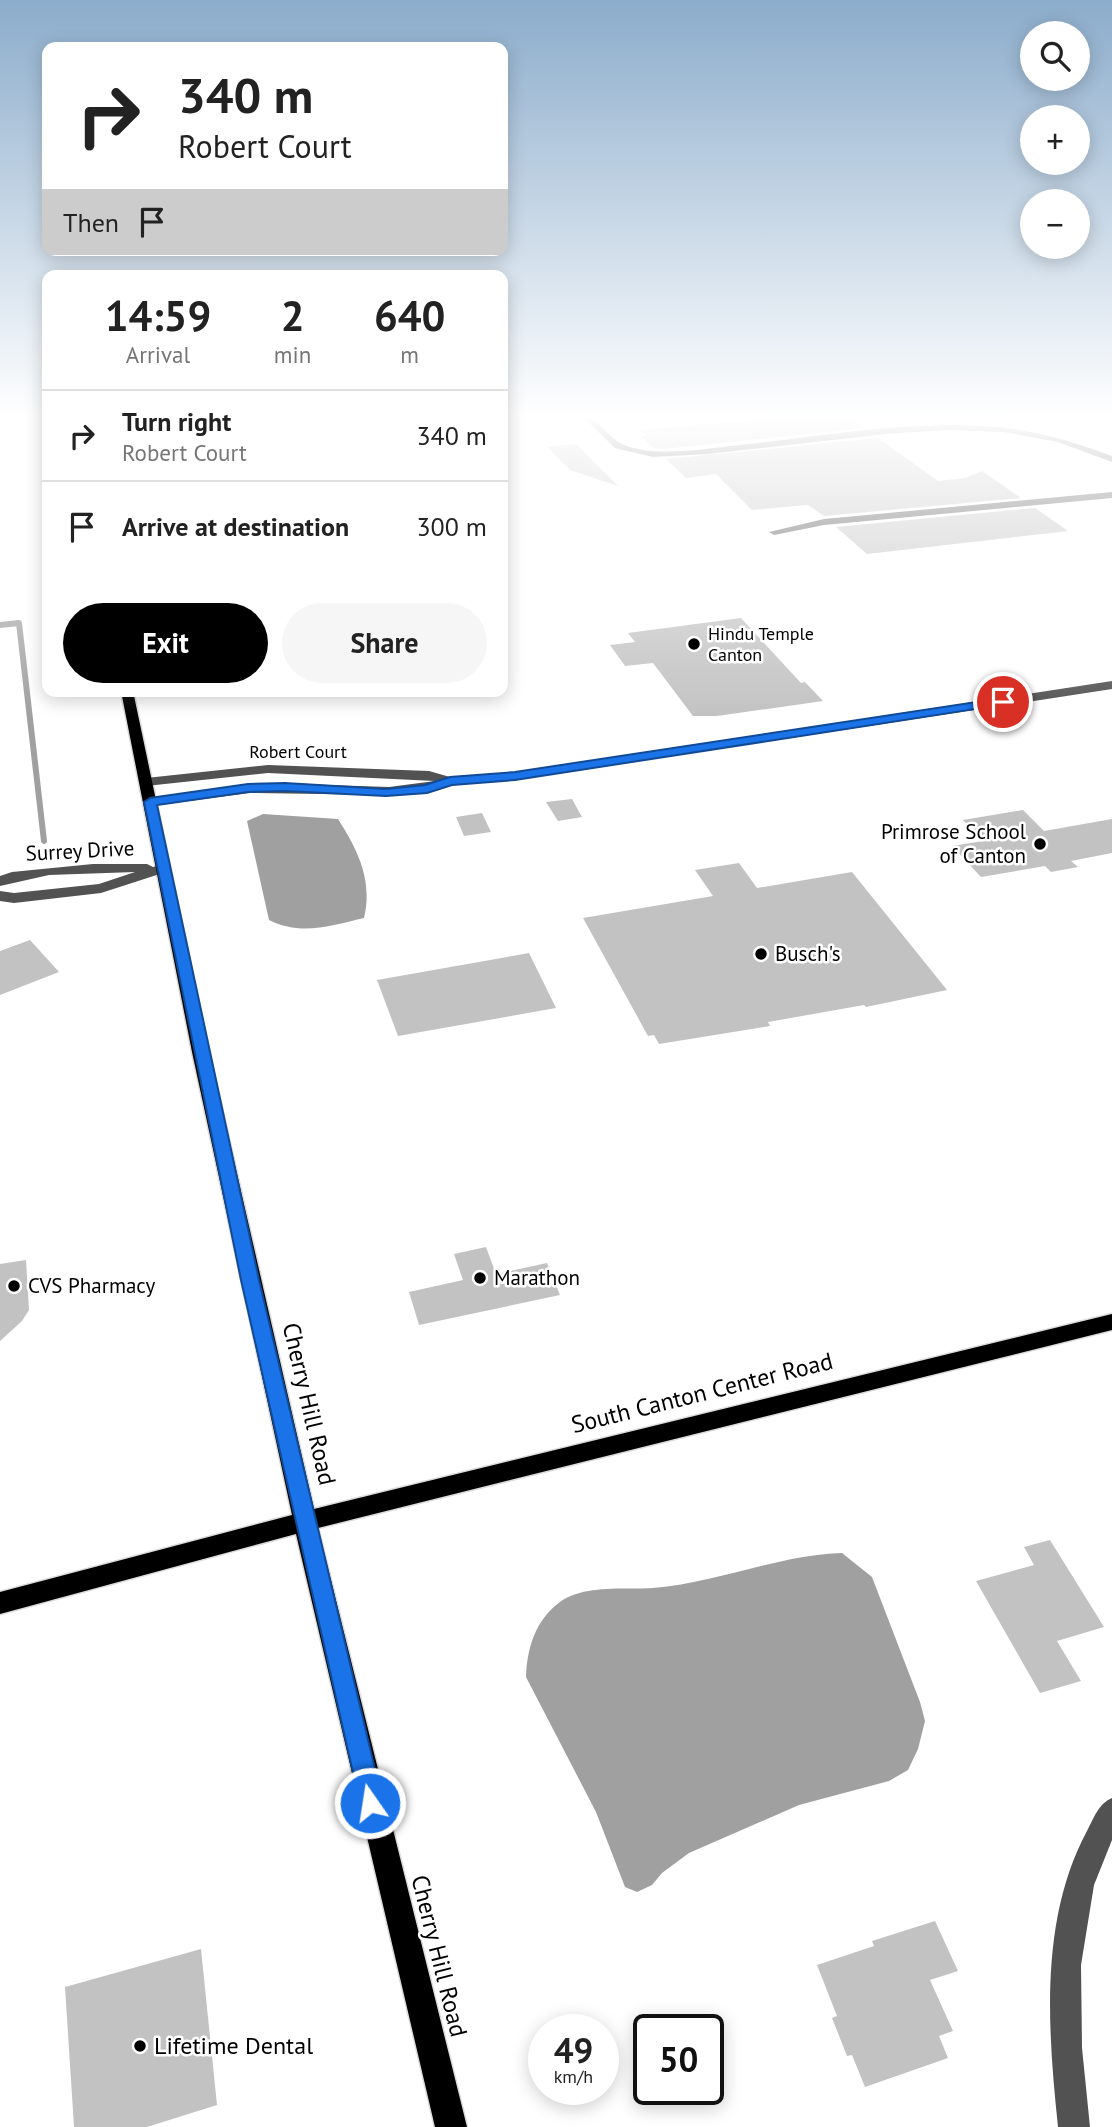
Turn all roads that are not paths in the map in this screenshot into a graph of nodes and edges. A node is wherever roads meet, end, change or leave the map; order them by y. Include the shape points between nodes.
1 (865, 518) edge
2 (774, 531) dead end
3 (1112, 685) edge
4 (128, 697) edge
5 (450, 781) junction
6 (146, 782) junction
7 (150, 802) junction
8 (164, 869) junction
9 (0, 881) edge
10 (0, 897) edge
11 (1112, 1322) edge
12 (305, 1520) junction
13 (0, 1603) edge
14 (1112, 1812) edge
15 (451, 2127) edge
16 (1074, 2127) edge

1 - 2 street
3 - 5 street, Robert Court via 515,776
4 - 6 main road, Cherry Hill Road
5 - 6 street, Robert Court via 429,775 268,769
5 - 7 street, Robert Court via 427,789 386,792 248,788
6 - 7 main road, Cherry Hill Road
7 - 8 main road, Cherry Hill Road
8 - 9 street, Surrey Drive via 96,867
8 - 10 street, Surrey Drive via 100,888
8 - 12 main road, Cherry Hill Road
11 - 12 main road, South Canton Center Road
12 - 13 main road, South Canton Center Road
12 - 15 main road, Cherry Hill Road
14 - 16 street via 1089,1859 1077,1901 1065,1980

